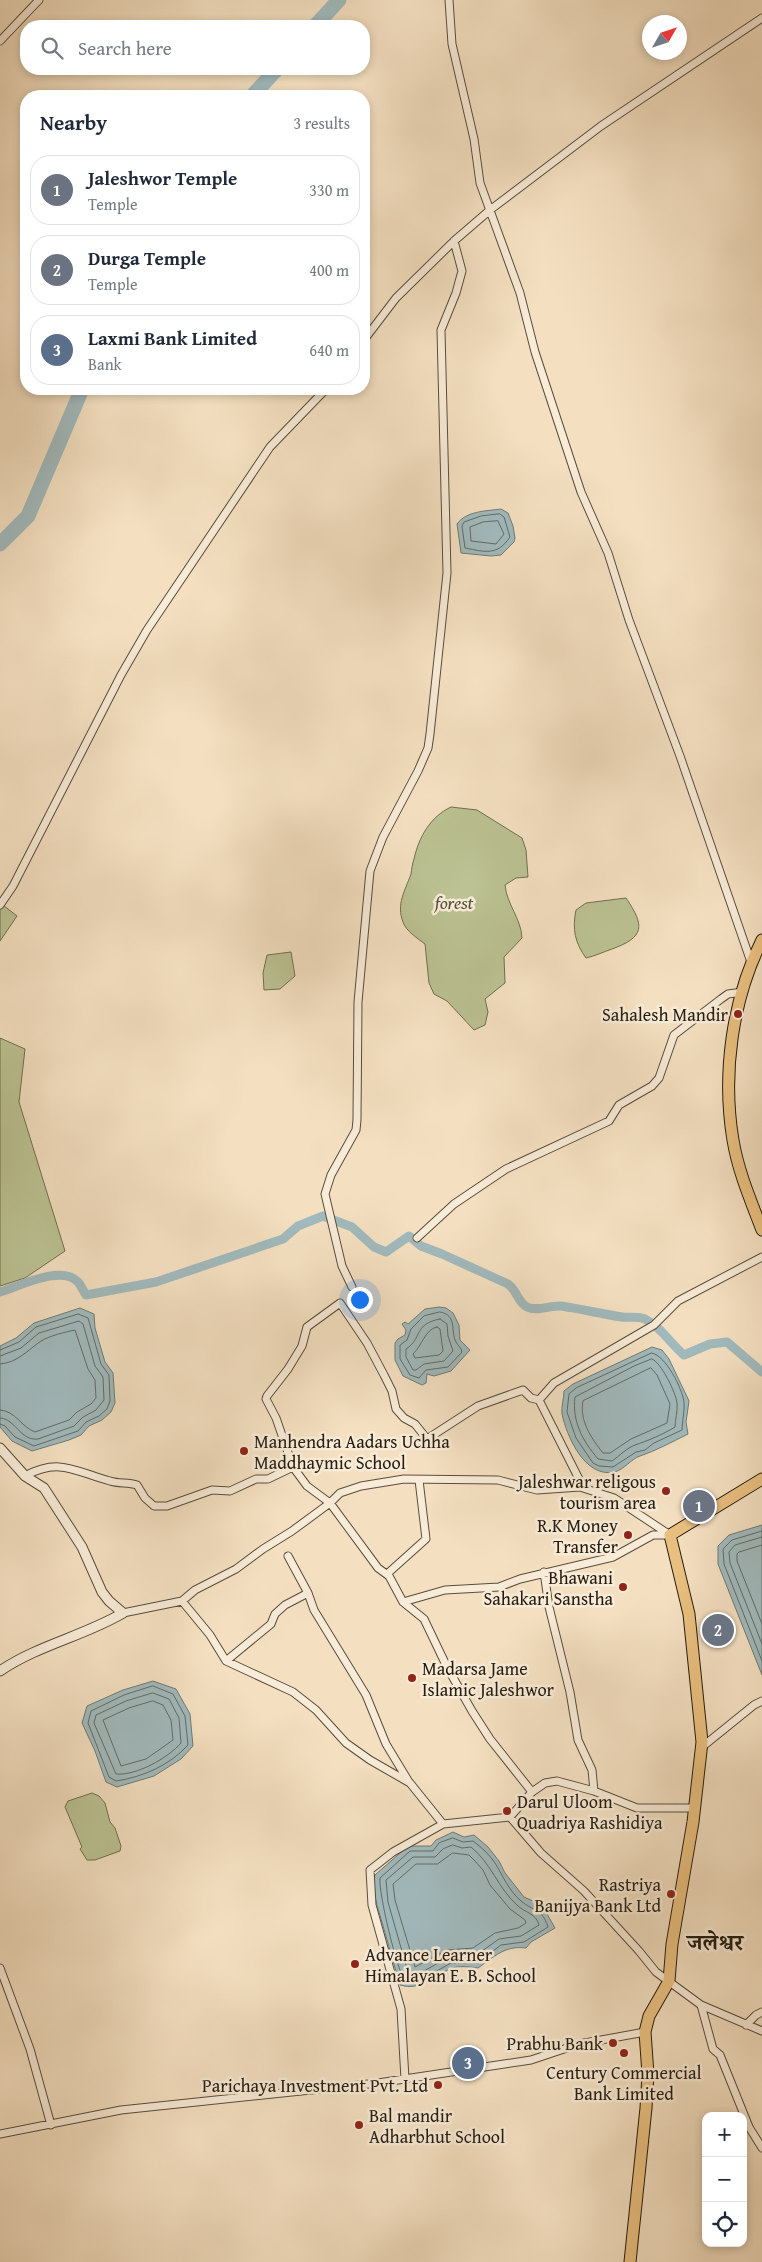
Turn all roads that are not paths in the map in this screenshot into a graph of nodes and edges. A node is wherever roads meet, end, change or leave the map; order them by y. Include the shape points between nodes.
1 (39, 0) edge
2 (450, 0) edge
3 (762, 18) edge
4 (0, 41) edge
5 (490, 210) junction
6 (454, 241) junction
7 (370, 332) edge
8 (320, 395) edge
9 (0, 905) edge
10 (762, 940) edge
11 (751, 962) junction
12 (743, 992) junction
13 (762, 1230) edge
14 (417, 1238) dead end
15 (762, 1257) edge
16 (352, 1287) dead end
17 (539, 1400) junction
18 (0, 1448) edge
19 (294, 1467) junction
20 (25, 1476) junction
21 (762, 1479) edge
22 (419, 1480) junction
23 (580, 1487) junction
24 (330, 1503) junction
25 (670, 1534) junction
26 (288, 1556) dead end
27 (544, 1572) junction
28 (387, 1574) junction
29 (308, 1593) junction
30 (182, 1601) junction
31 (403, 1602) junction
32 (123, 1613) junction
33 (226, 1661) junction
34 (0, 1671) edge
35 (762, 1701) edge
36 (702, 1747) junction
37 (410, 1783) junction
38 (594, 1791) junction
39 (532, 1792) junction
40 (695, 1808) junction
41 (510, 1816) junction
42 (443, 1824) junction
43 (0, 1968) edge
44 (669, 1981) junction
45 (701, 2005) junction
46 (762, 2012) edge
47 (746, 2025) junction
48 (762, 2031) edge
49 (645, 2032) junction
50 (406, 2079) junction
51 (51, 2124) junction
52 (0, 2134) edge
53 (762, 2148) edge
54 (630, 2262) edge

1 - 4 street
2 - 5 street via 455,60 474,140 480,183
3 - 5 street via 601,126
5 - 6 street
5 - 11 street via 520,293 535,352 581,492 608,553
6 - 7 street via 396,298
6 - 16 street via 462,271 441,330 447,573 430,734 418,771 382,837 370,871 358,1002 357,1120 352,1138 331,1175 325,1194 342,1266
8 - 9 street via 270,447 147,630 13,886
10 - 11 main road
11 - 12 main road
12 - 13 main road via 736,1017 728,1098 733,1142
12 - 14 street via 728,994 674,1035 659,1078 652,1086 618,1105 609,1121 506,1169 454,1204
15 - 17 street via 678,1301 654,1325 554,1383
17 - 19 street via 531,1398 523,1390 478,1406 427,1439 415,1424 396,1410 384,1375 340,1303 307,1327 302,1346 266,1399
17 - 23 street via 579,1479
18 - 20 street
19 - 20 street via 230,1491 212,1490 161,1506 154,1506 136,1485 112,1482 70,1468 40,1468
19 - 24 street via 307,1486
20 - 32 street via 44,1488 82,1546 102,1592
21 - 25 main road
22 - 23 street via 498,1480 537,1490
22 - 24 street via 404,1479 361,1486 340,1492
22 - 28 street via 426,1539
23 - 25 street via 614,1498
24 - 28 street via 378,1568
24 - 30 street via 236,1569 195,1590
25 - 27 street via 653,1535 613,1557
25 - 36 main road via 689,1614
26 - 29 street
27 - 31 street via 499,1587 445,1590
27 - 38 street via 578,1740 592,1770
28 - 31 street
29 - 33 street via 285,1605 275,1614 271,1624
29 - 37 street via 314,1610 366,1695 386,1744
30 - 32 street
30 - 33 street
31 - 39 street via 424,1619 472,1711
32 - 34 street
33 - 37 street via 294,1692 316,1710 346,1743
35 - 36 street
36 - 40 main road
37 - 42 street
38 - 39 street via 557,1781 545,1783
38 - 40 street via 637,1808
39 - 41 street
40 - 44 main road via 672,1944
41 - 42 street
41 - 44 street via 541,1853 584,1891 656,1972
42 - 50 street via 393,1852 370,1870 372,1905 401,2008
43 - 51 street via 30,2049
44 - 45 street
44 - 49 main road via 649,2016
45 - 47 street
45 - 53 street via 713,2049 720,2056 749,2127
46 - 47 street
47 - 48 street
49 - 50 street via 579,2044 531,2060
49 - 54 main road via 646,2108
50 - 51 street via 121,2110
51 - 52 street

